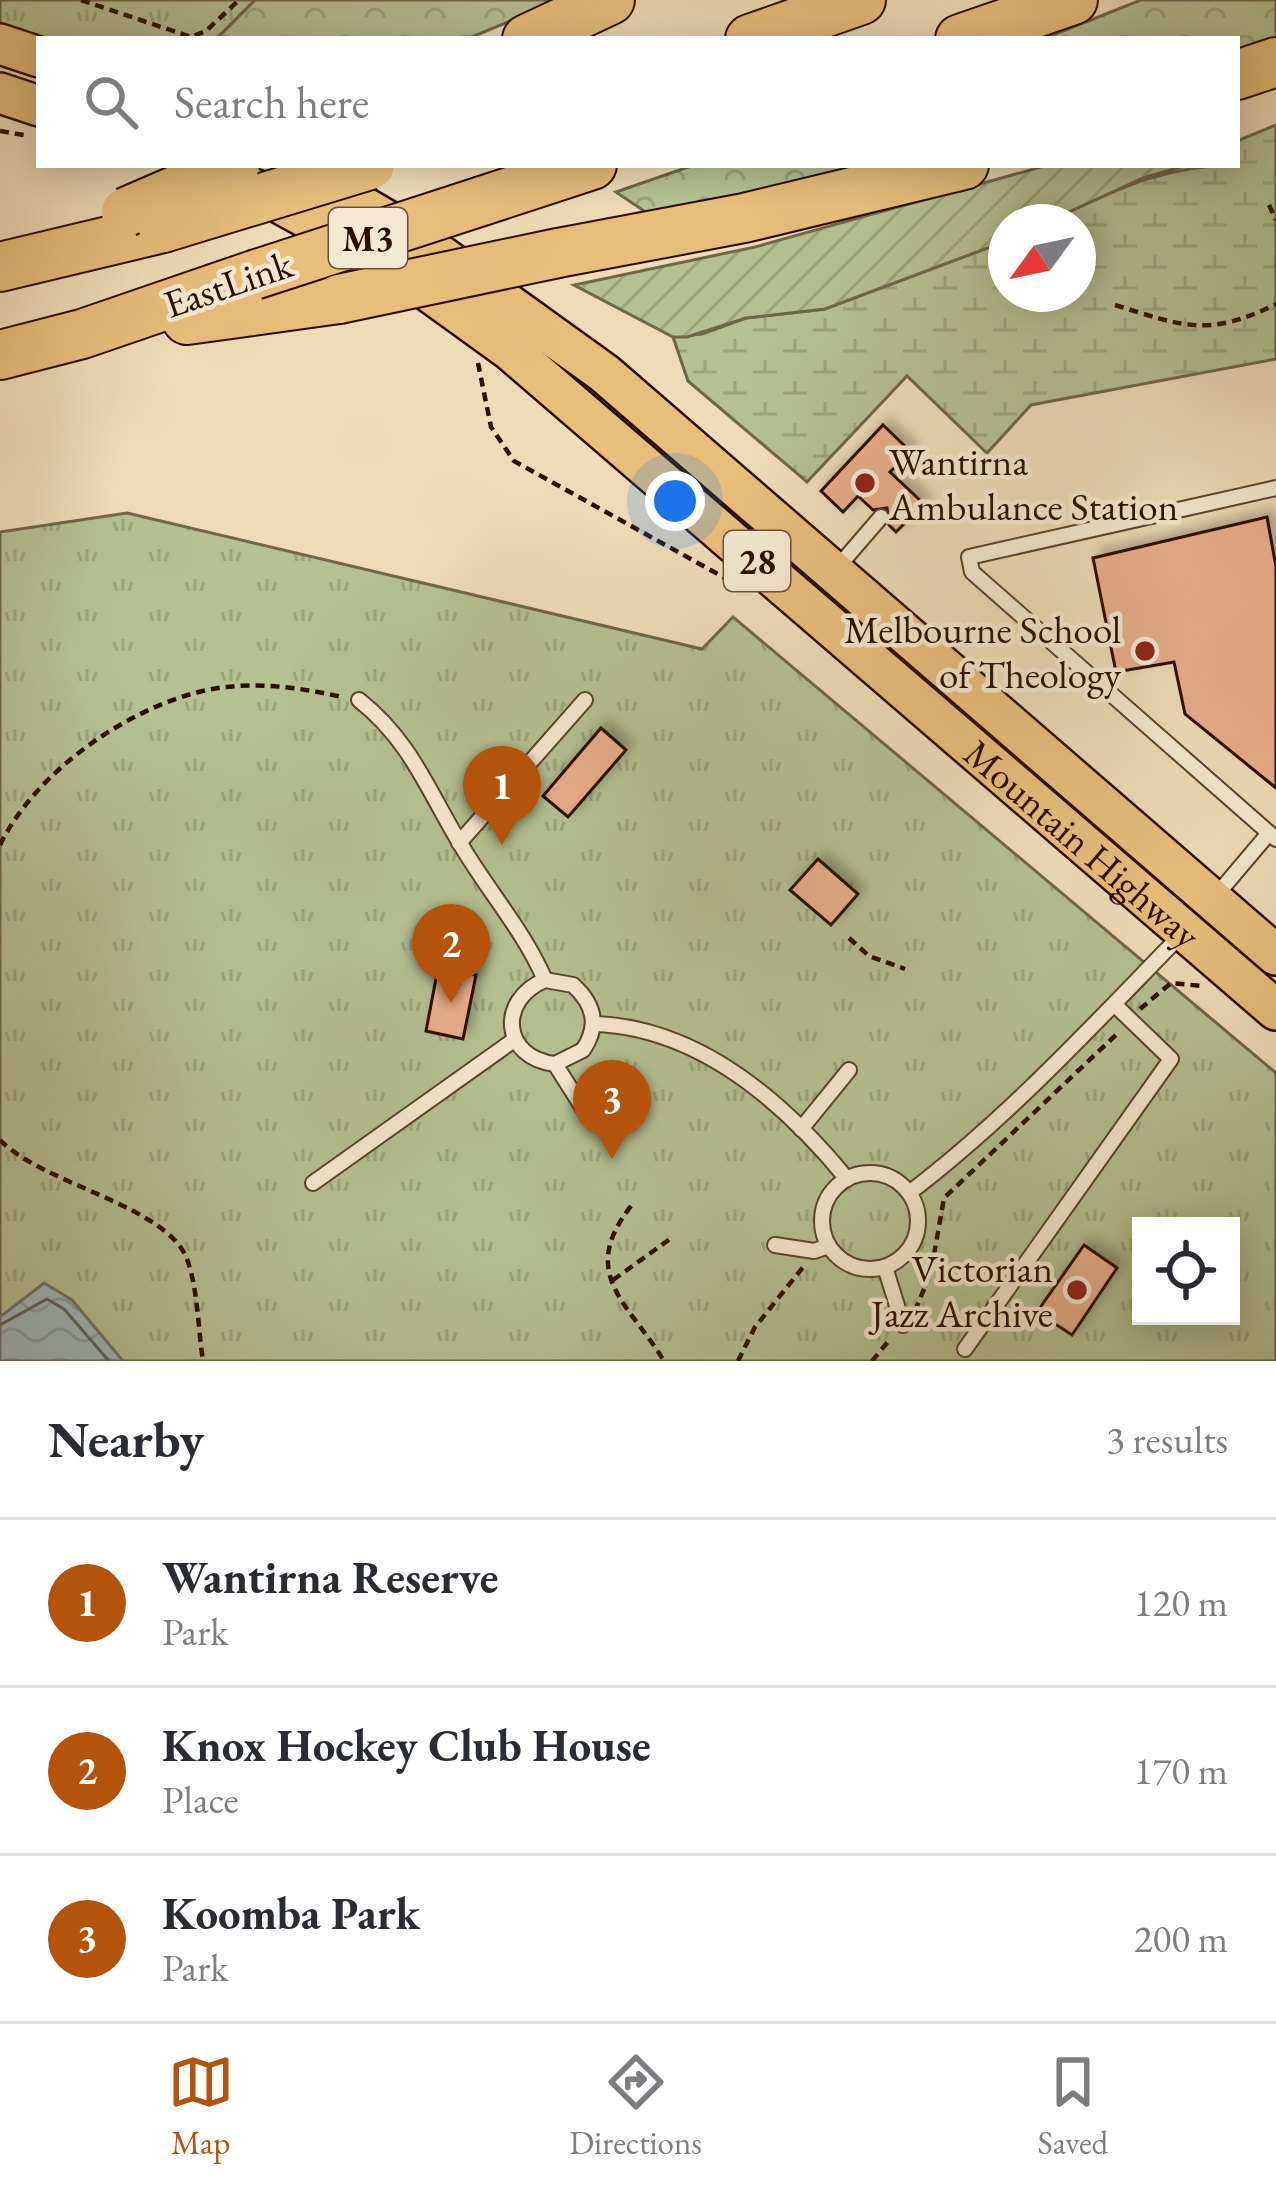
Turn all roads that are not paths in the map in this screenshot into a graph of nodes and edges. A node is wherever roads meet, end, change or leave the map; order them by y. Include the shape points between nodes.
1 (610, 0) edge
2 (861, 0) edge
3 (1073, 0) edge
4 (533, 36) edge
5 (759, 36) edge
6 (969, 36) edge
7 (0, 44) edge
8 (36, 56) edge
9 (1276, 62) edge
10 (1240, 74) edge
11 (0, 92) edge
12 (36, 105) edge
13 (208, 168) edge
14 (231, 168) edge
15 (296, 168) edge
16 (358, 168) edge
17 (583, 168) edge
18 (952, 168) edge
19 (144, 220) junction
20 (0, 267) edge
21 (82, 334) junction
22 (0, 355) edge
23 (1276, 488) edge
24 (881, 517) dead end
25 (835, 570) junction
26 (359, 700) road end
27 (585, 700) dead end
28 (1272, 836) edge
29 (459, 842) junction
30 (1213, 900) junction
31 (1175, 941) junction
32 (1276, 955) edge
33 (545, 980) junction
34 (1116, 1006) junction
35 (1276, 1010) edge
36 (594, 1024) junction
37 (514, 1040) junction
38 (555, 1064) junction
39 (849, 1070) dead end
40 (588, 1116) dead end
41 (801, 1129) junction
42 (847, 1179) junction
43 (313, 1183) dead end
44 (909, 1193) junction
45 (775, 1246) dead end
46 (822, 1249) junction
47 (885, 1267) junction
48 (903, 1324) road end
49 (965, 1349) dead end

1 - 4 highway
2 - 5 highway
3 - 6 highway
7 - 8 main road
9 - 10 highway
11 - 12 main road
13 - 31 main road, Mountain Highway / 28 via 343,236 511,351
14 - 19 highway, bridge
15 - 25 main road, Mountain Highway / 28 via 415,237 548,330
16 - 19 highway, EastLink / M3, bridge
17 - 21 highway, EastLink / M3, bridge
18 - 21 highway, bridge via 339,299
19 - 20 highway, EastLink / M3
21 - 22 highway, EastLink / M3
23 - 28 lane via 969,557 972,572
24 - 25 lane
25 - 30 main road, Mountain Highway / 28
26 - 29 lane via 406,746
27 - 29 lane
28 - 30 lane
29 - 33 lane
30 - 31 main road
30 - 32 main road, Mountain Highway / 28
31 - 34 lane
31 - 35 main road, Mountain Highway / 28
33 - 36 lane via 573,985
33 - 37 lane via 518,997
34 - 44 lane
34 - 49 lane via 1171,1059
36 - 38 lane via 584,1050
36 - 41 lane via 668,1036 759,1090
37 - 38 lane via 527,1056
37 - 43 lane
38 - 40 lane
39 - 41 lane
41 - 42 lane
42 - 44 lane via 879,1174
42 - 46 lane via 828,1198
44 - 47 lane via 917,1208 914,1241
45 - 46 lane
46 - 47 lane via 852,1266
47 - 48 lane

